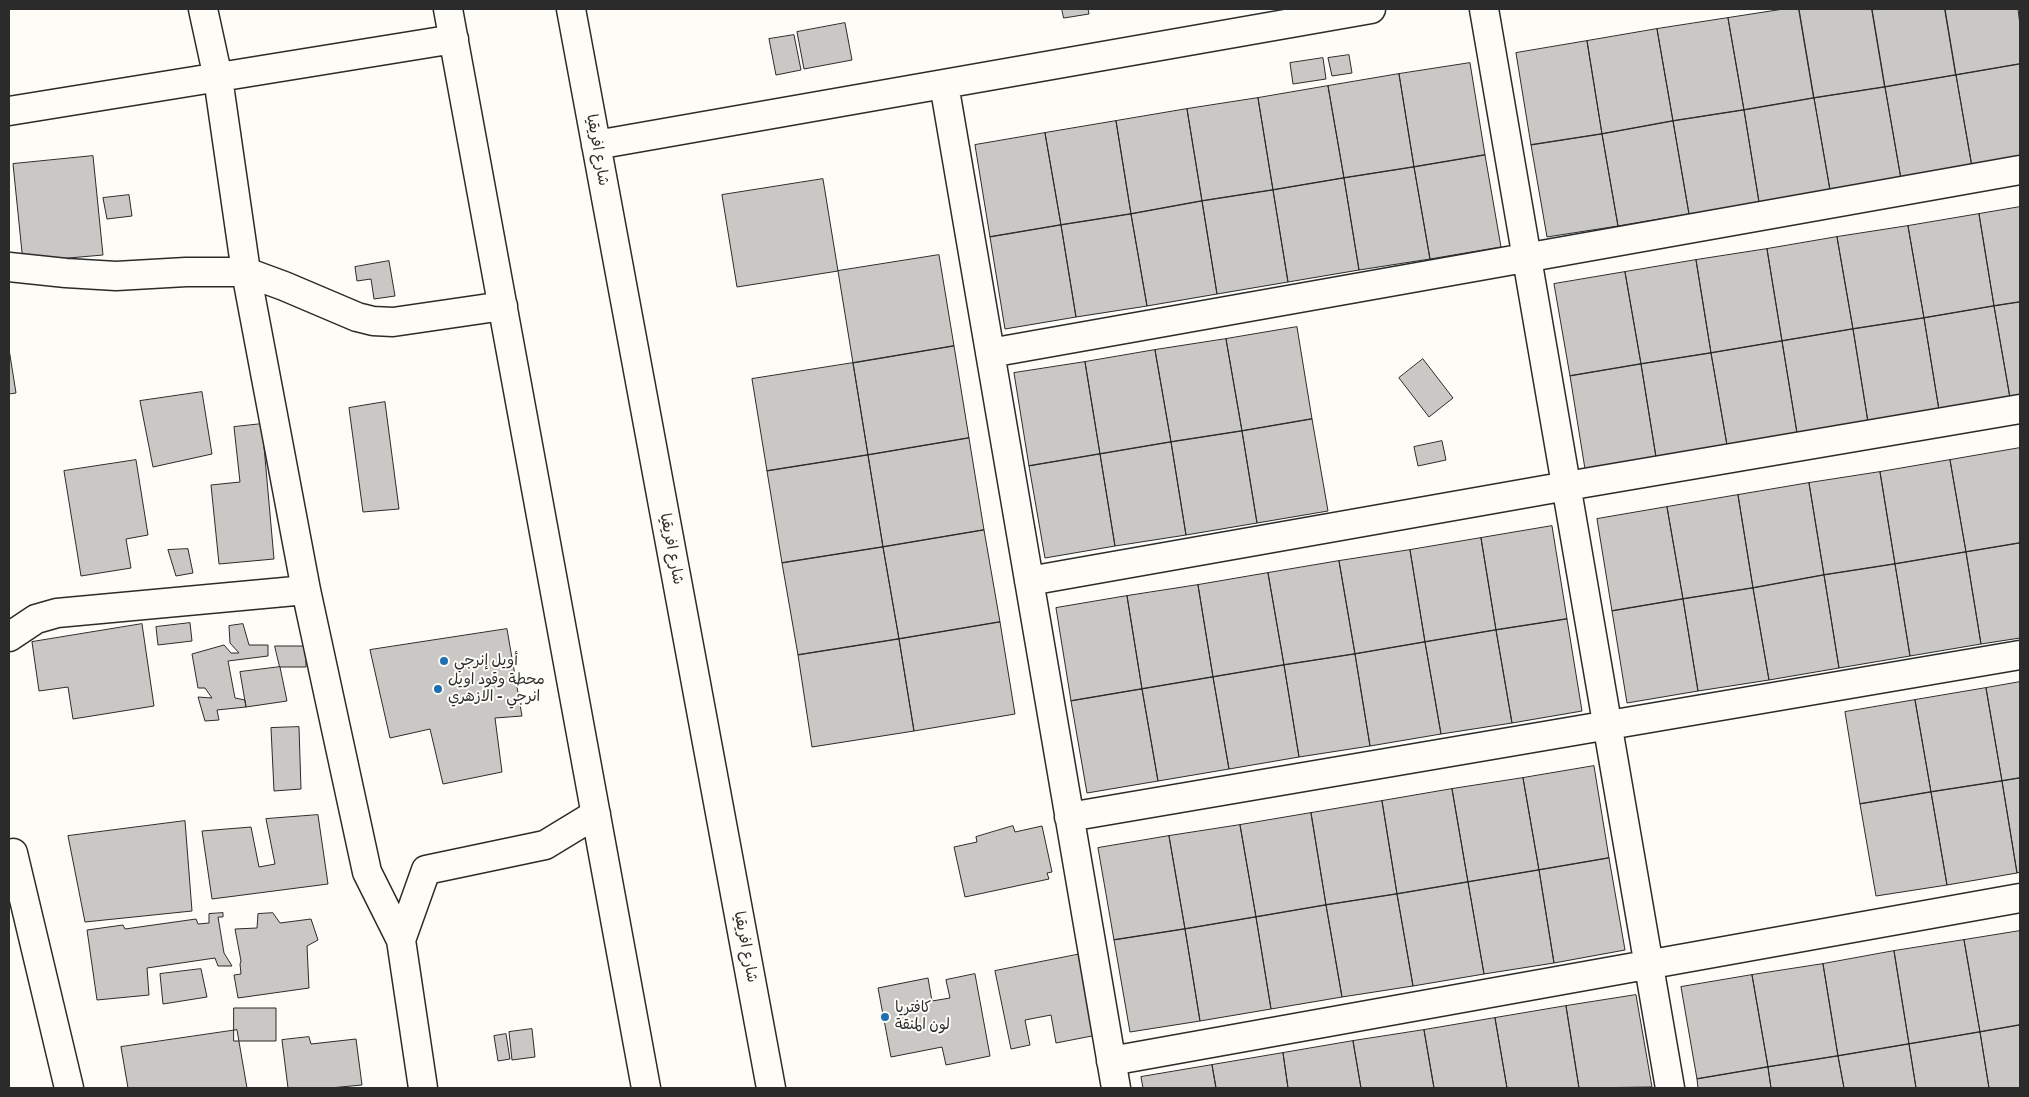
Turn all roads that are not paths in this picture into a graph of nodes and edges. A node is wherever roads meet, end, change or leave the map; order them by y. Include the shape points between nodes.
1 (203, 9) edge
2 (448, 9) edge
3 (571, 9) edge
4 (1371, 9) edge
5 (1484, 9) edge
6 (454, 39) junction
7 (218, 78) junction
8 (944, 84) junction
9 (9, 111) edge
10 (596, 145) junction
11 (2020, 170) edge
12 (1527, 258) junction
13 (9, 267) edge
14 (246, 272) junction
15 (503, 306) junction
16 (990, 353) junction
17 (2020, 409) edge
18 (1567, 486) junction
19 (1029, 581) junction
20 (306, 590) junction
21 (9, 637) edge
22 (2020, 654) edge
23 (1608, 726) junction
24 (596, 814) junction
25 (1069, 817) junction
26 (10, 847) edge
27 (2020, 898) edge
28 (401, 940) junction
29 (1649, 965) junction
30 (1111, 1061) junction
31 (69, 1088) edge
32 (423, 1088) edge
33 (646, 1088) edge
34 (771, 1088) edge
35 (1116, 1088) edge
36 (1670, 1088) edge

1 - 7 street
2 - 6 street
3 - 10 street, شارع افريقيا
4 - 8 street
5 - 12 street
6 - 7 street
6 - 15 street
7 - 9 street
7 - 14 street
8 - 10 street
8 - 16 street
10 - 34 street, شارع افريقيا
11 - 12 street
12 - 16 street
12 - 18 street
13 - 14 street via 116,276
14 - 15 street via 373,321 393,322
14 - 20 street
15 - 24 street
16 - 19 street
17 - 18 street
18 - 19 street
18 - 23 street
19 - 25 street
20 - 21 street via 57,613 36,619
20 - 28 street via 367,872
22 - 23 street
23 - 25 street
23 - 29 street
24 - 28 street via 545,845 426,870
24 - 33 street
25 - 30 street
26 - 31 street
27 - 29 street
28 - 32 street
29 - 30 street
29 - 36 street
30 - 35 street

